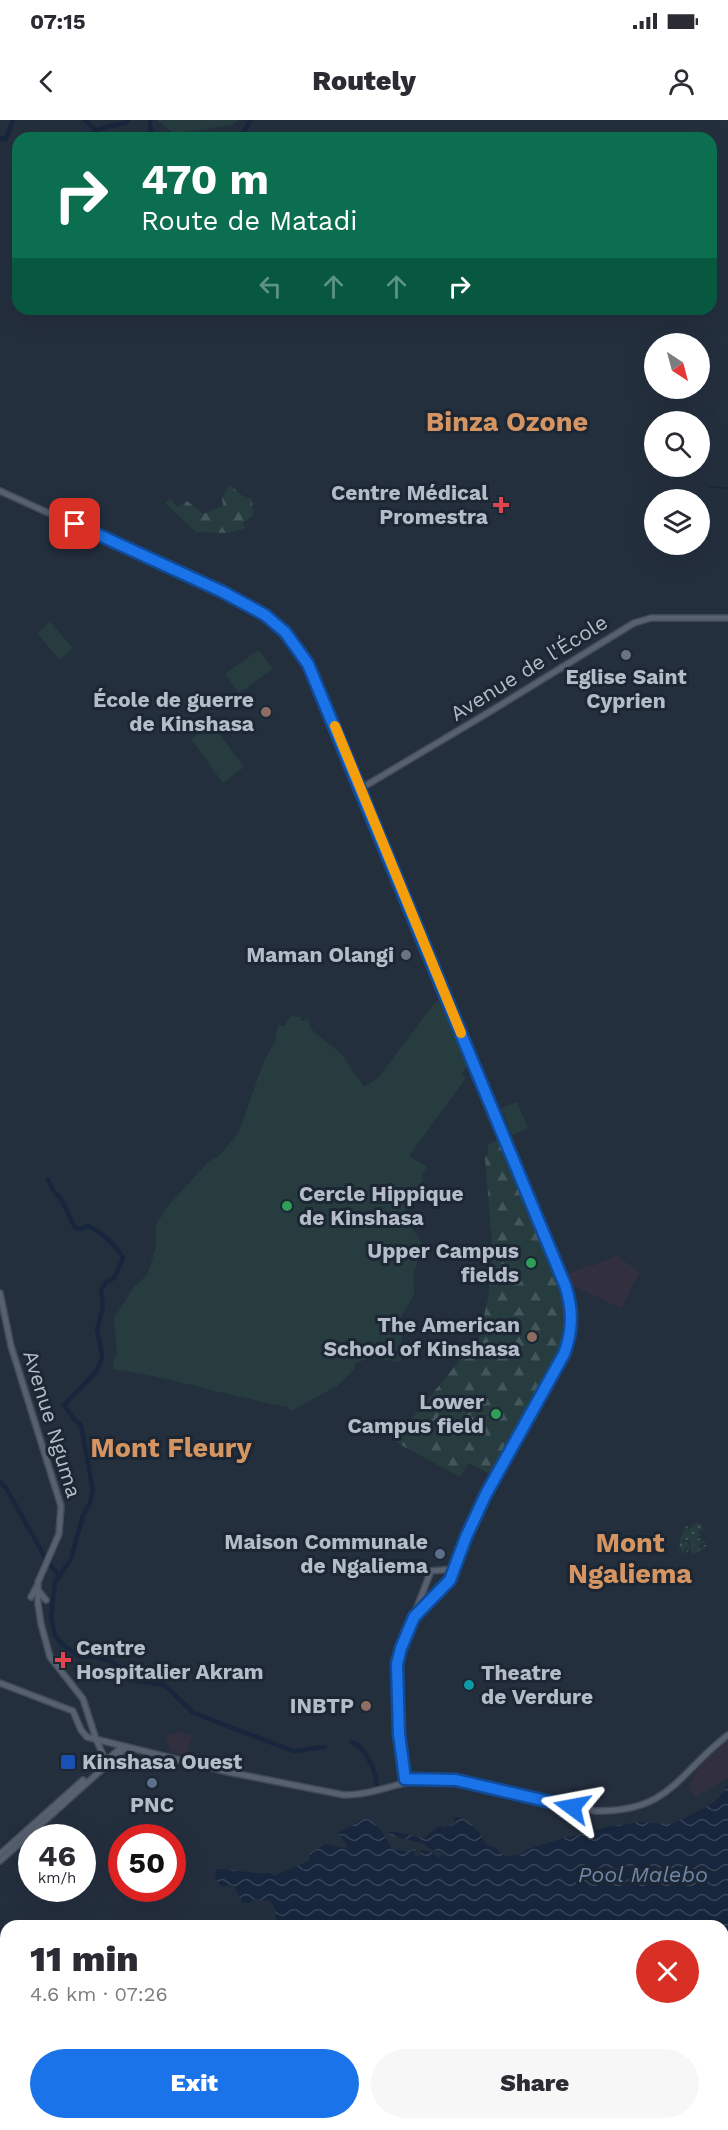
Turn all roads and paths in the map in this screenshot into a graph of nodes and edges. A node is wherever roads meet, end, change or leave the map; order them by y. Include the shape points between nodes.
1 (0, 491) edge
2 (728, 618) edge
3 (360, 789) junction
4 (0, 1293) edge
5 (453, 1569) junction
6 (38, 1585) junction
7 (421, 1596) junction
8 (31, 1597) dead end
9 (428, 1600) junction
10 (40, 1615) junction
11 (414, 1617) junction
12 (0, 1683) edge
13 (728, 1735) edge
14 (96, 1739) junction
15 (125, 1746) junction
16 (106, 1762) junction
17 (403, 1781) junction
18 (0, 1854) edge
19 (0, 1861) edge

1 - 3 main road via 223,592 270,618 308,664
2 - 3 main road, Avenue de l'École via 651,618 634,623
3 - 5 main road via 565,1285 571,1308 571,1333 564,1354 486,1494
4 - 6 main road, Avenue Nguma via 11,1346 61,1506 59,1533
5 - 7 main road via 431,1571
5 - 9 main road via 446,1585
6 - 8 main road
6 - 10 main road, Avenue Nguma
6 - 10 main road via 46,1601
7 - 9 main road
7 - 11 main road
9 - 11 main road
10 - 14 main road, Avenue Nguma via 50,1657 82,1699
11 - 17 main road via 397,1664
12 - 14 main road via 73,1711 83,1733
13 - 17 main road via 669,1791 642,1805 618,1811 595,1811 456,1780
14 - 15 main road
14 - 16 main road, Avenue Nguma
15 - 16 main road
15 - 17 main road via 324,1792 352,1795
16 - 18 main road
16 - 19 main road

